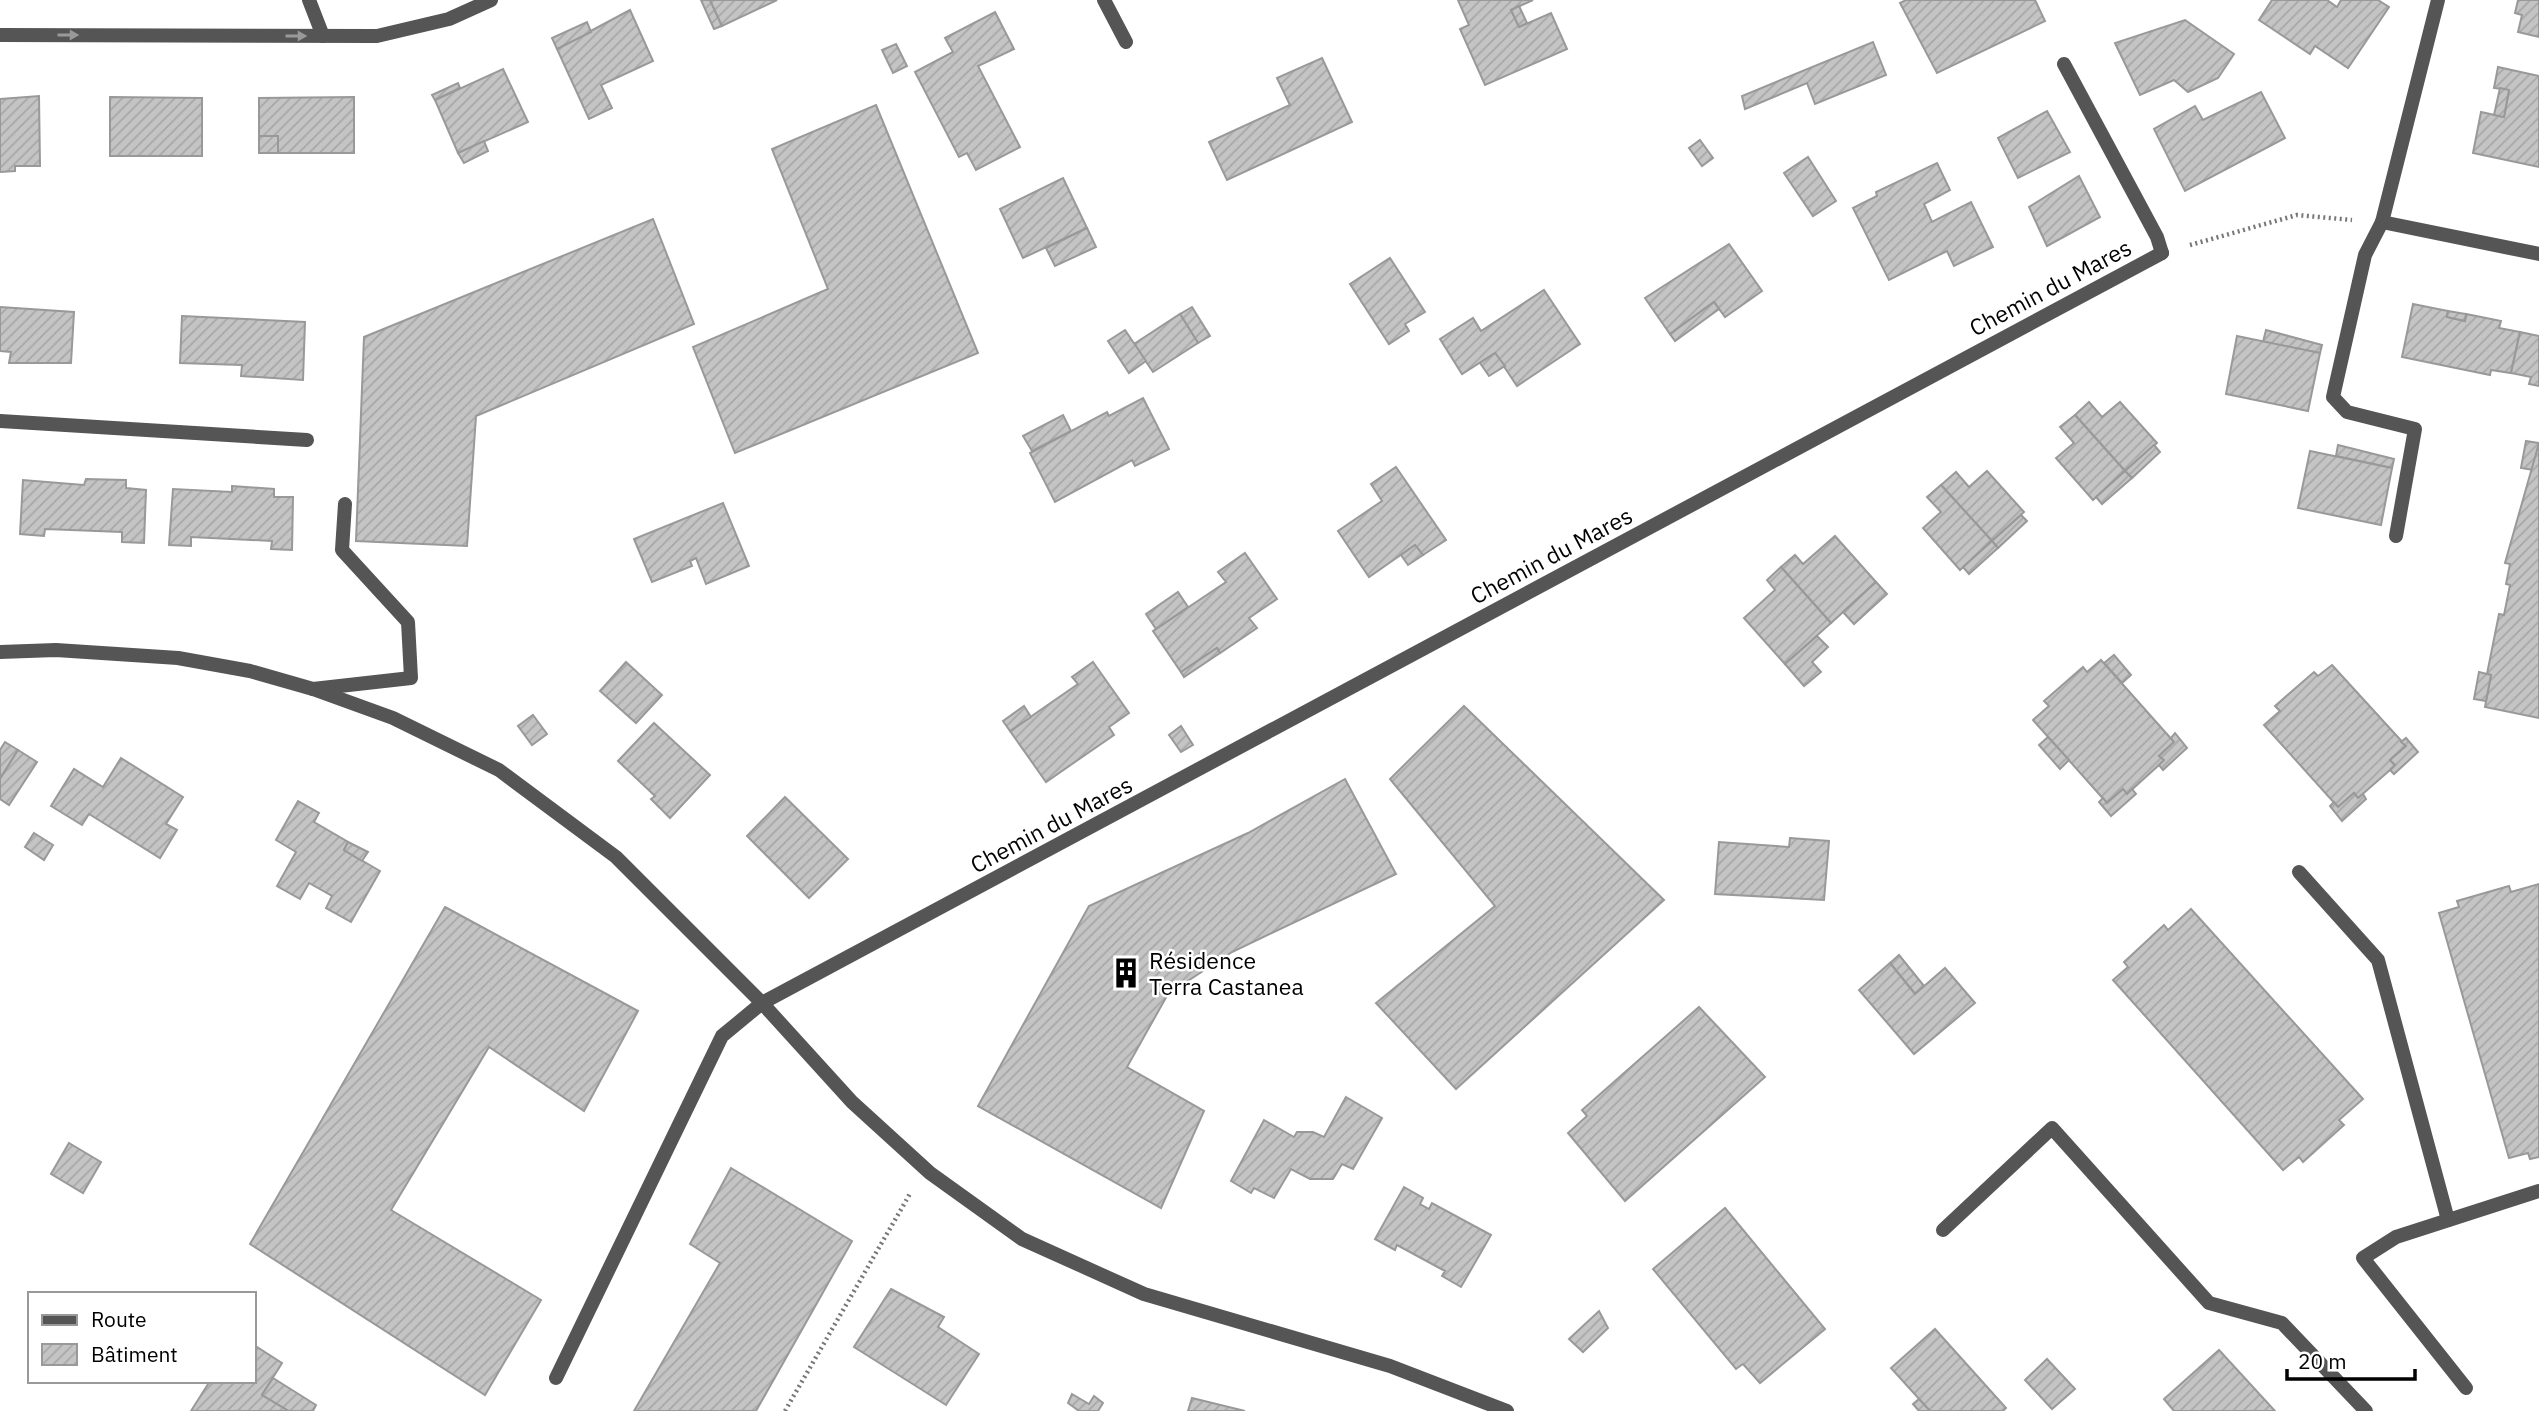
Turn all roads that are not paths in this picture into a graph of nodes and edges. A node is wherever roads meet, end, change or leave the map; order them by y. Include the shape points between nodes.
1 (309, 0) edge
2 (491, 0) edge
3 (1104, 0) edge
4 (2438, 0) edge
5 (0, 35) edge
6 (323, 36) junction
7 (1126, 42) dead end
8 (2064, 64) dead end
9 (2382, 222) junction
10 (2539, 254) edge
11 (0, 421) edge
12 (307, 440) dead end
13 (345, 504) dead end
14 (2396, 536) dead end
15 (0, 652) edge
16 (313, 689) junction
17 (2299, 872) dead end
18 (762, 1003) junction
19 (2539, 1191) edge
20 (2448, 1220) junction
21 (1943, 1230) dead end
22 (556, 1378) dead end
23 (2466, 1388) dead end
24 (1507, 1411) edge
25 (2366, 1411) edge

1 - 6 street
2 - 6 street via 449,19 377,36
3 - 7 street
4 - 9 street
5 -> 6 street
8 - 18 street, Chemin du Mares via 2162,253
9 - 10 street
9 - 14 street via 2365,255 2333,397 2347,412 2415,429
11 - 12 street
13 - 16 street via 342,550 408,622 411,678
15 - 16 street via 56,650 178,658
16 - 18 street via 393,718 499,769 616,858
17 - 20 street via 2378,960
18 - 22 street, Chemin du Mares via 722,1036
18 - 24 street via 852,1102 925,1167 1022,1239 1144,1294 1390,1366
19 - 20 street
20 - 23 street via 2396,1237 2363,1258
21 - 25 street via 2052,1128 2209,1303 2282,1323

